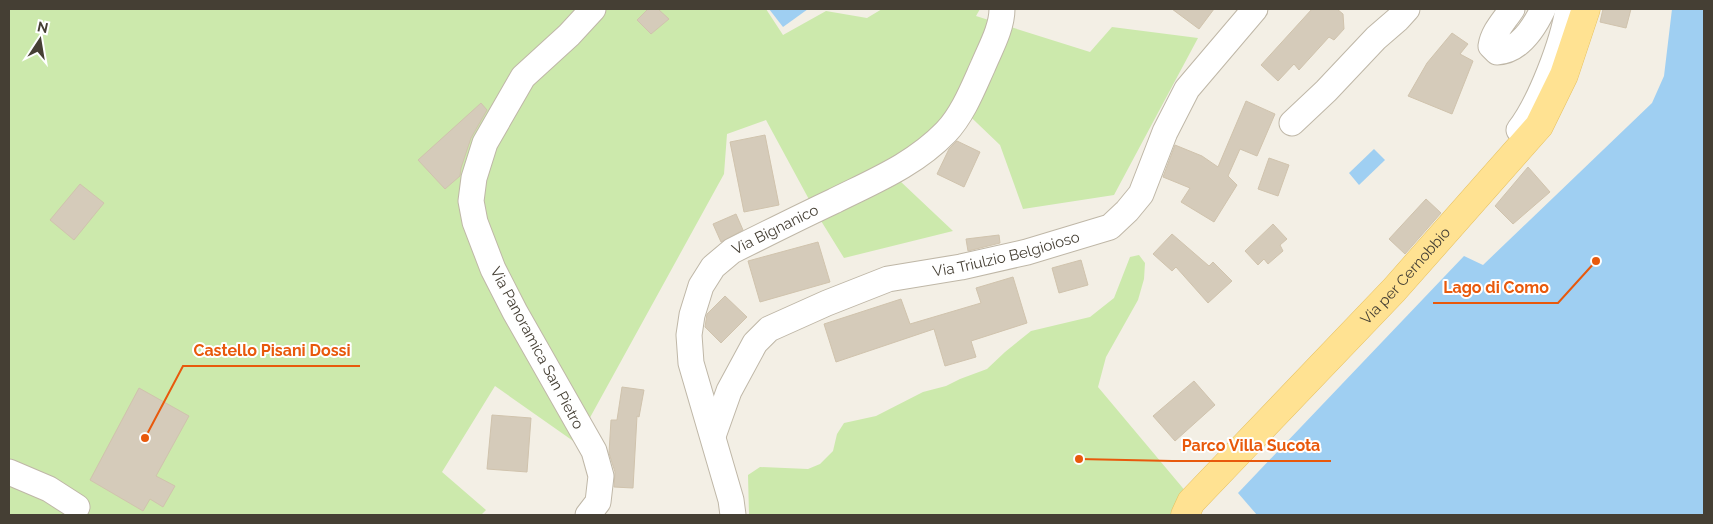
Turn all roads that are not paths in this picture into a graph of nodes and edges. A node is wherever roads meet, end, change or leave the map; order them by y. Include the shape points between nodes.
1 (593, 9) edge
2 (1002, 9) edge
3 (1255, 9) edge
4 (1407, 9) edge
5 (1512, 9) edge
6 (1543, 9) edge
7 (1568, 9) edge
8 (1586, 9) edge
9 (1292, 123) dead end
10 (1460, 216) junction
11 (713, 436) junction
12 (9, 472) edge
13 (77, 507) dead end
14 (588, 515) edge
15 (734, 515) edge
16 (1185, 515) edge

1 - 14 street, Via Panoramica San Pietro via 522,77 485,143 471,201 475,222 493,269 594,451 601,476 598,502
2 - 11 street, Via Bignanico via 995,38 972,89 947,131 904,166 732,250 713,266 701,286 689,335 691,363
3 - 11 street, Via Triulzio Belgioioso via 1187,89 1165,132 1141,194 1110,227 1027,252 888,279 769,330 755,343 729,392
4 - 9 street
5 - 6 street via 1492,36 1492,46 1497,52 1507,52 1520,42
7 - 10 street via 1565,30 1527,120 1462,199 1454,211
8 - 10 main road, Via per Cernobbio via 1564,75 1538,126
10 - 16 main road, Via per Cernobbio via 1394,290 1191,502
11 - 15 street, Via Bignanico
12 - 13 street via 49,489

